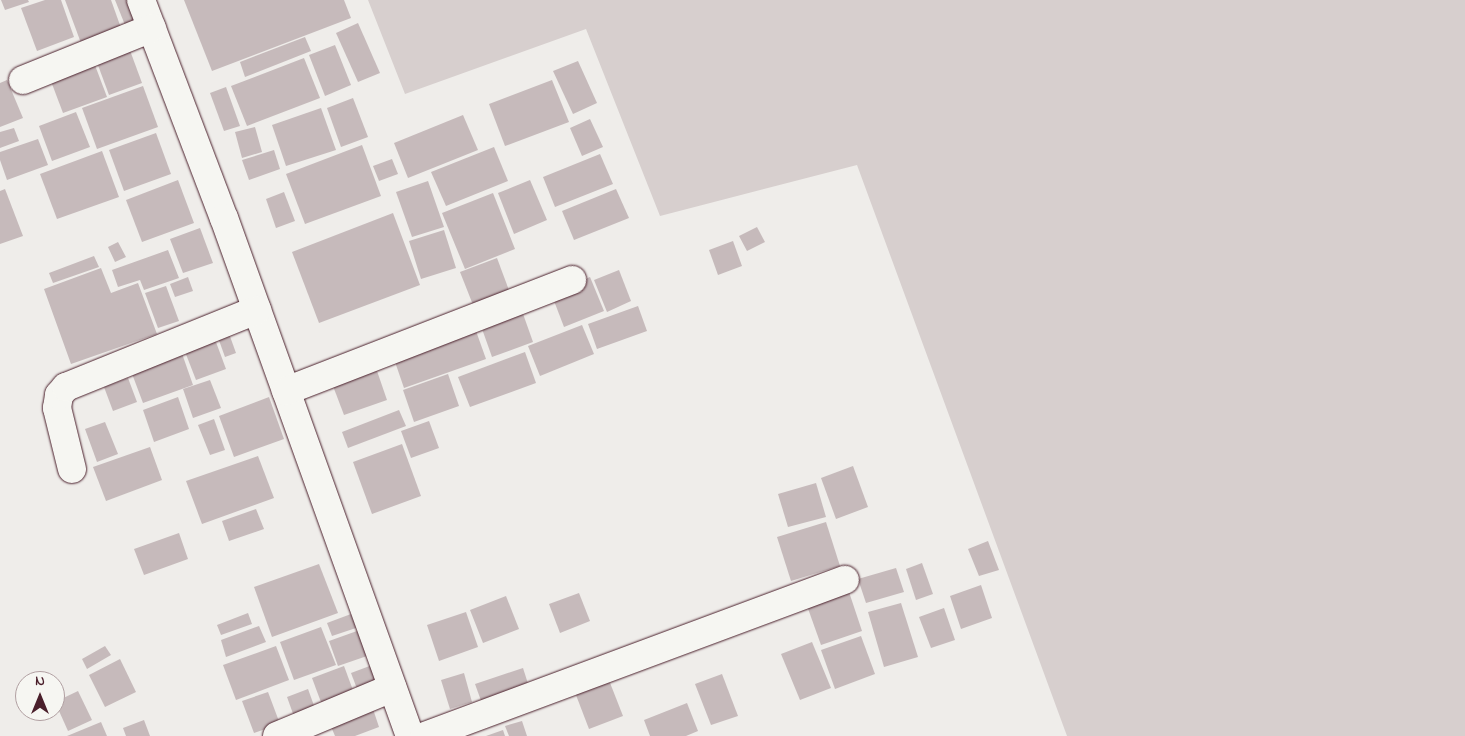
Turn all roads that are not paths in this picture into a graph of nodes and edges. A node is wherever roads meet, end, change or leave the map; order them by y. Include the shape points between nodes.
1 (141, 0) edge
2 (152, 28) junction
3 (23, 80) dead end
4 (572, 280) dead end
5 (257, 310) junction
6 (286, 391) junction
7 (72, 469) dead end
8 (845, 580) dead end
9 (392, 688) junction
10 (277, 736) edge
11 (410, 736) edge
12 (425, 736) edge

1 - 2 street
2 - 3 street
2 - 5 street
4 - 6 street
5 - 6 street
5 - 7 street via 66,387 59,395 57,408
6 - 9 street
8 - 12 street
9 - 10 street
9 - 11 street

